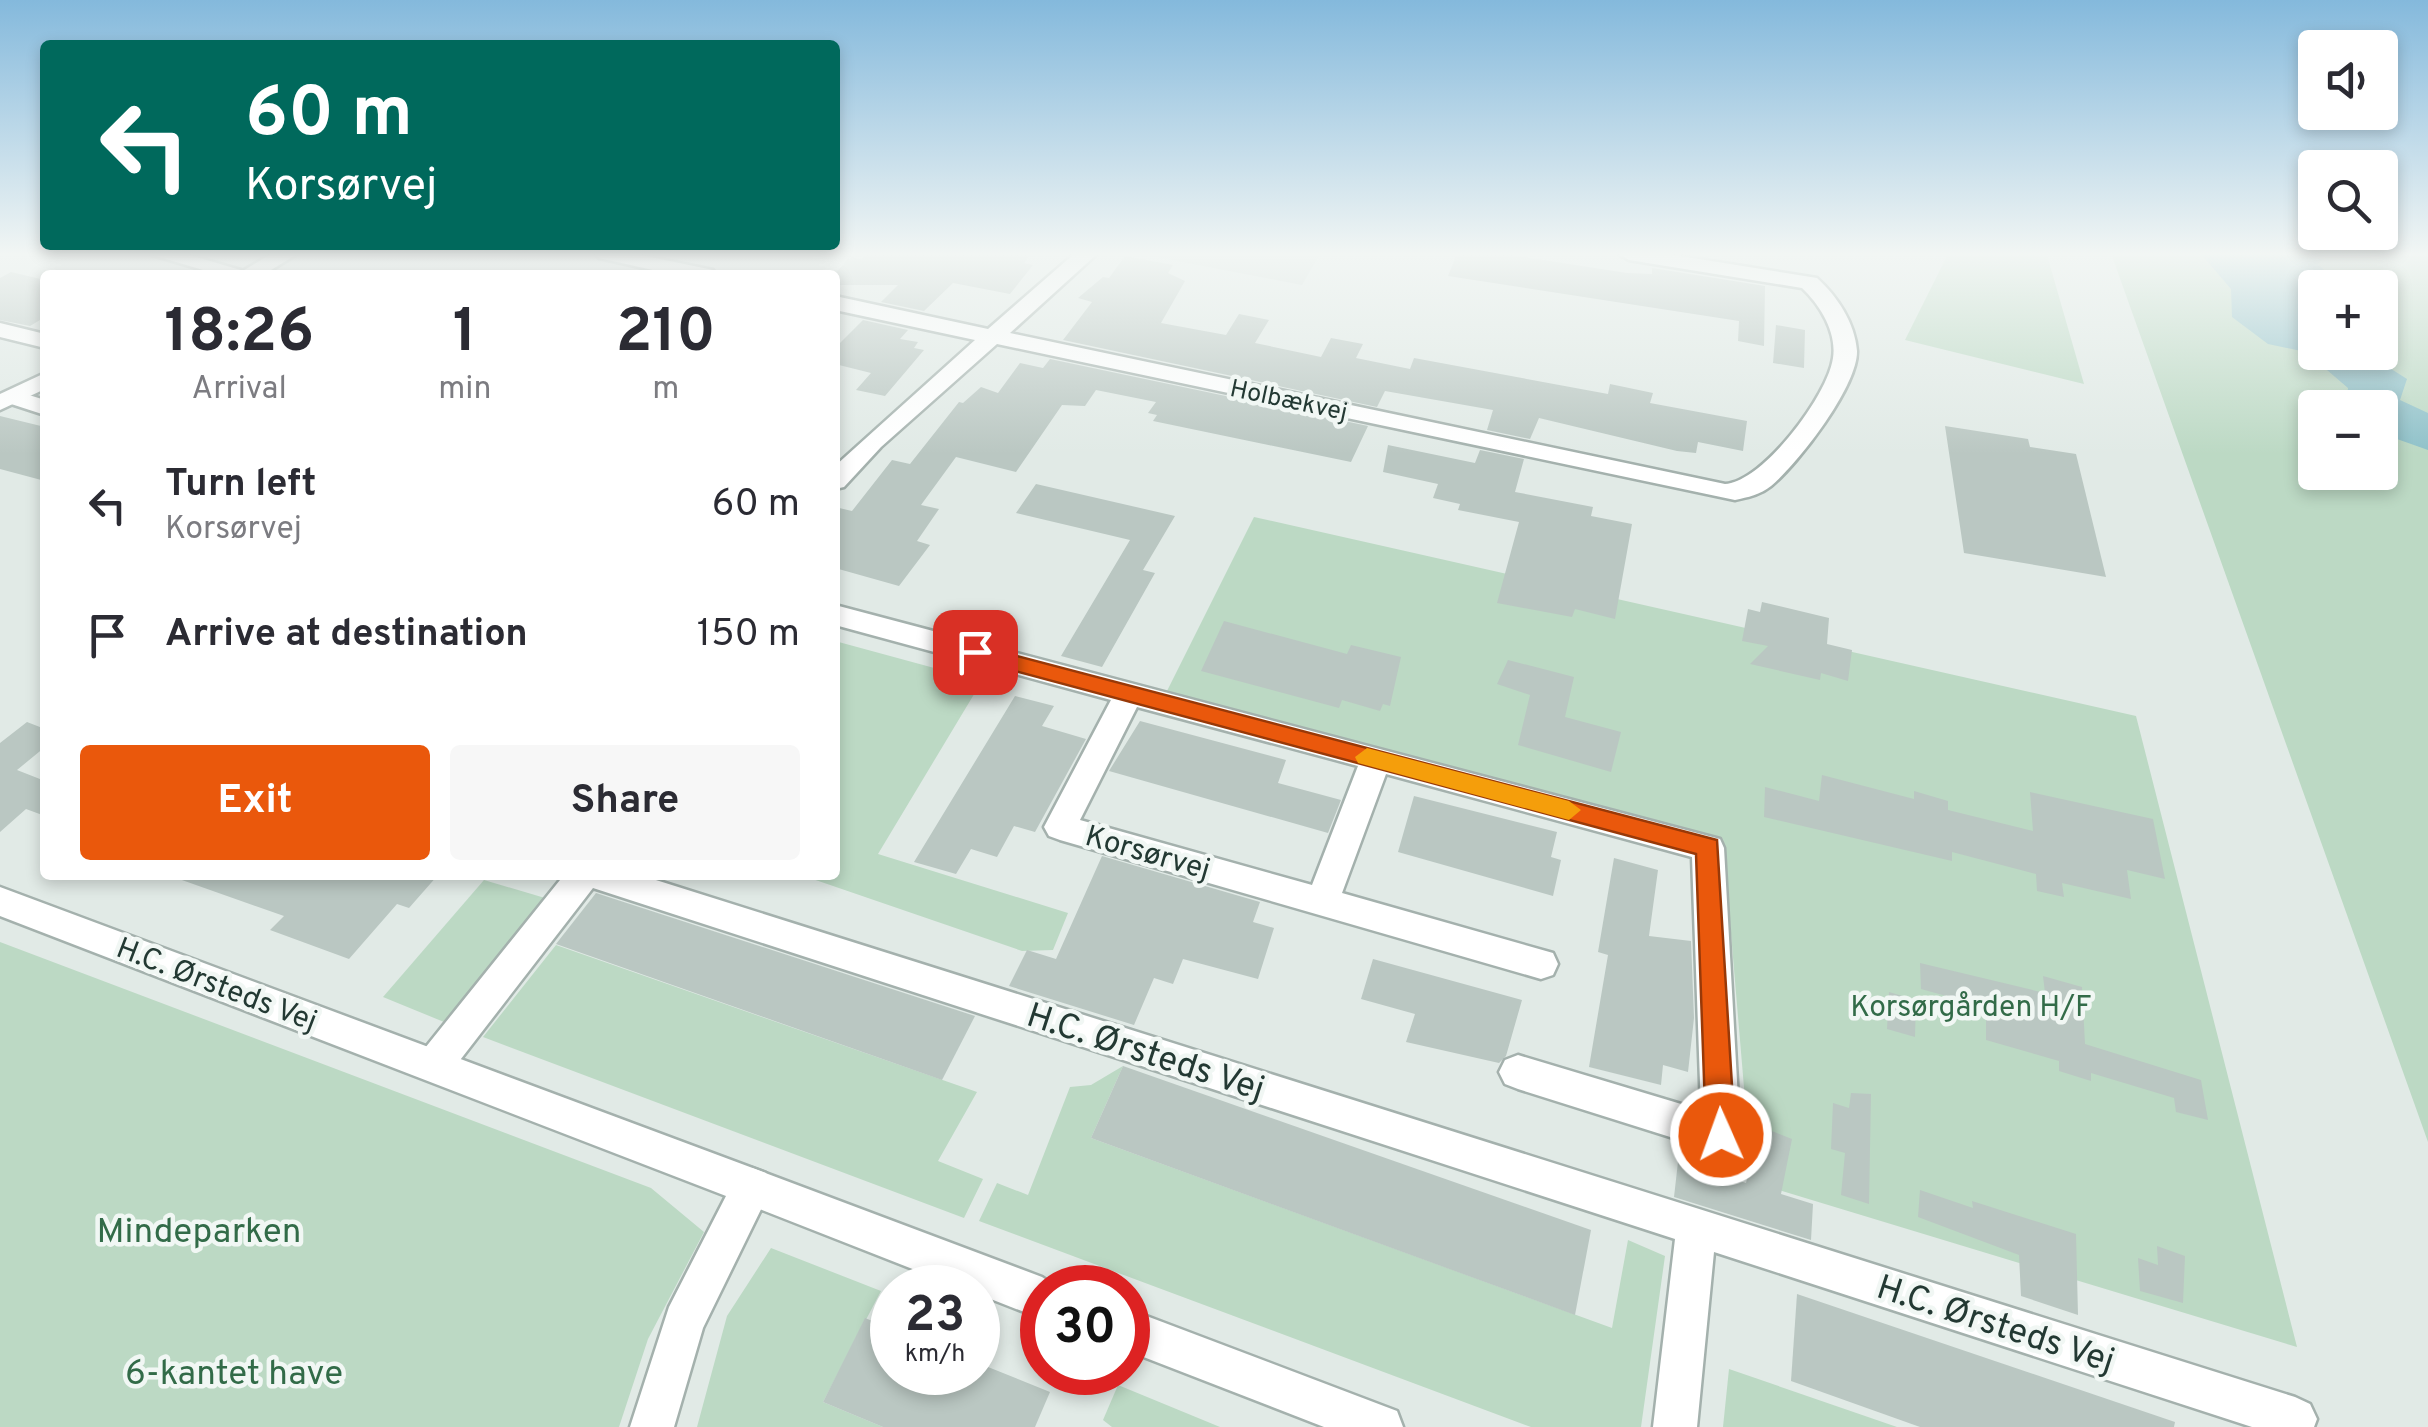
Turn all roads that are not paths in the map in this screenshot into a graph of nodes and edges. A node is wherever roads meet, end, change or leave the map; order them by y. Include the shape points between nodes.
1 (920, 321) edge
2 (1011, 321) edge
3 (1835, 321) edge
4 (0, 330) edge
5 (994, 336) junction
6 (40, 340) edge
7 (40, 383) edge
8 (6, 400) edge
9 (40, 407) edge
10 (840, 476) edge
11 (840, 616) edge
12 (1129, 694) junction
13 (1376, 760) junction
14 (580, 880) edge
15 (612, 880) edge
16 (0, 900) edge
17 (1322, 902) junction
18 (1541, 964) dead end
19 (434, 1066) junction
20 (1518, 1072) dead end
21 (752, 1187) junction
22 (1696, 1227) junction
23 (1020, 1290) edge
24 (1150, 1338) edge
25 (2295, 1419) dead end
26 (652, 1427) edge
27 (1382, 1427) edge
28 (1675, 1427) edge

1 - 5 street, Holbækvej
2 - 5 street
3 - 5 street, Holbækvej via 1846,356 1840,379 1765,479 1744,492
4 - 6 street
5 - 10 street
7 - 8 street
8 - 9 street
11 - 12 street
12 - 13 street
12 - 17 street, Korsørvej via 1060,828
13 - 17 street
13 - 20 street via 1708,848 1721,1135
14 - 19 street
15 - 22 street, H.C. Ørsteds Vej
16 - 19 street, H.C. Ørsteds Vej
17 - 18 street, Korsørvej
19 - 21 street, H.C. Ørsteds Vej
21 - 23 street, H.C. Ørsteds Vej
21 - 26 street via 684,1322
22 - 25 street, H.C. Ørsteds Vej
22 - 28 street
24 - 27 street

